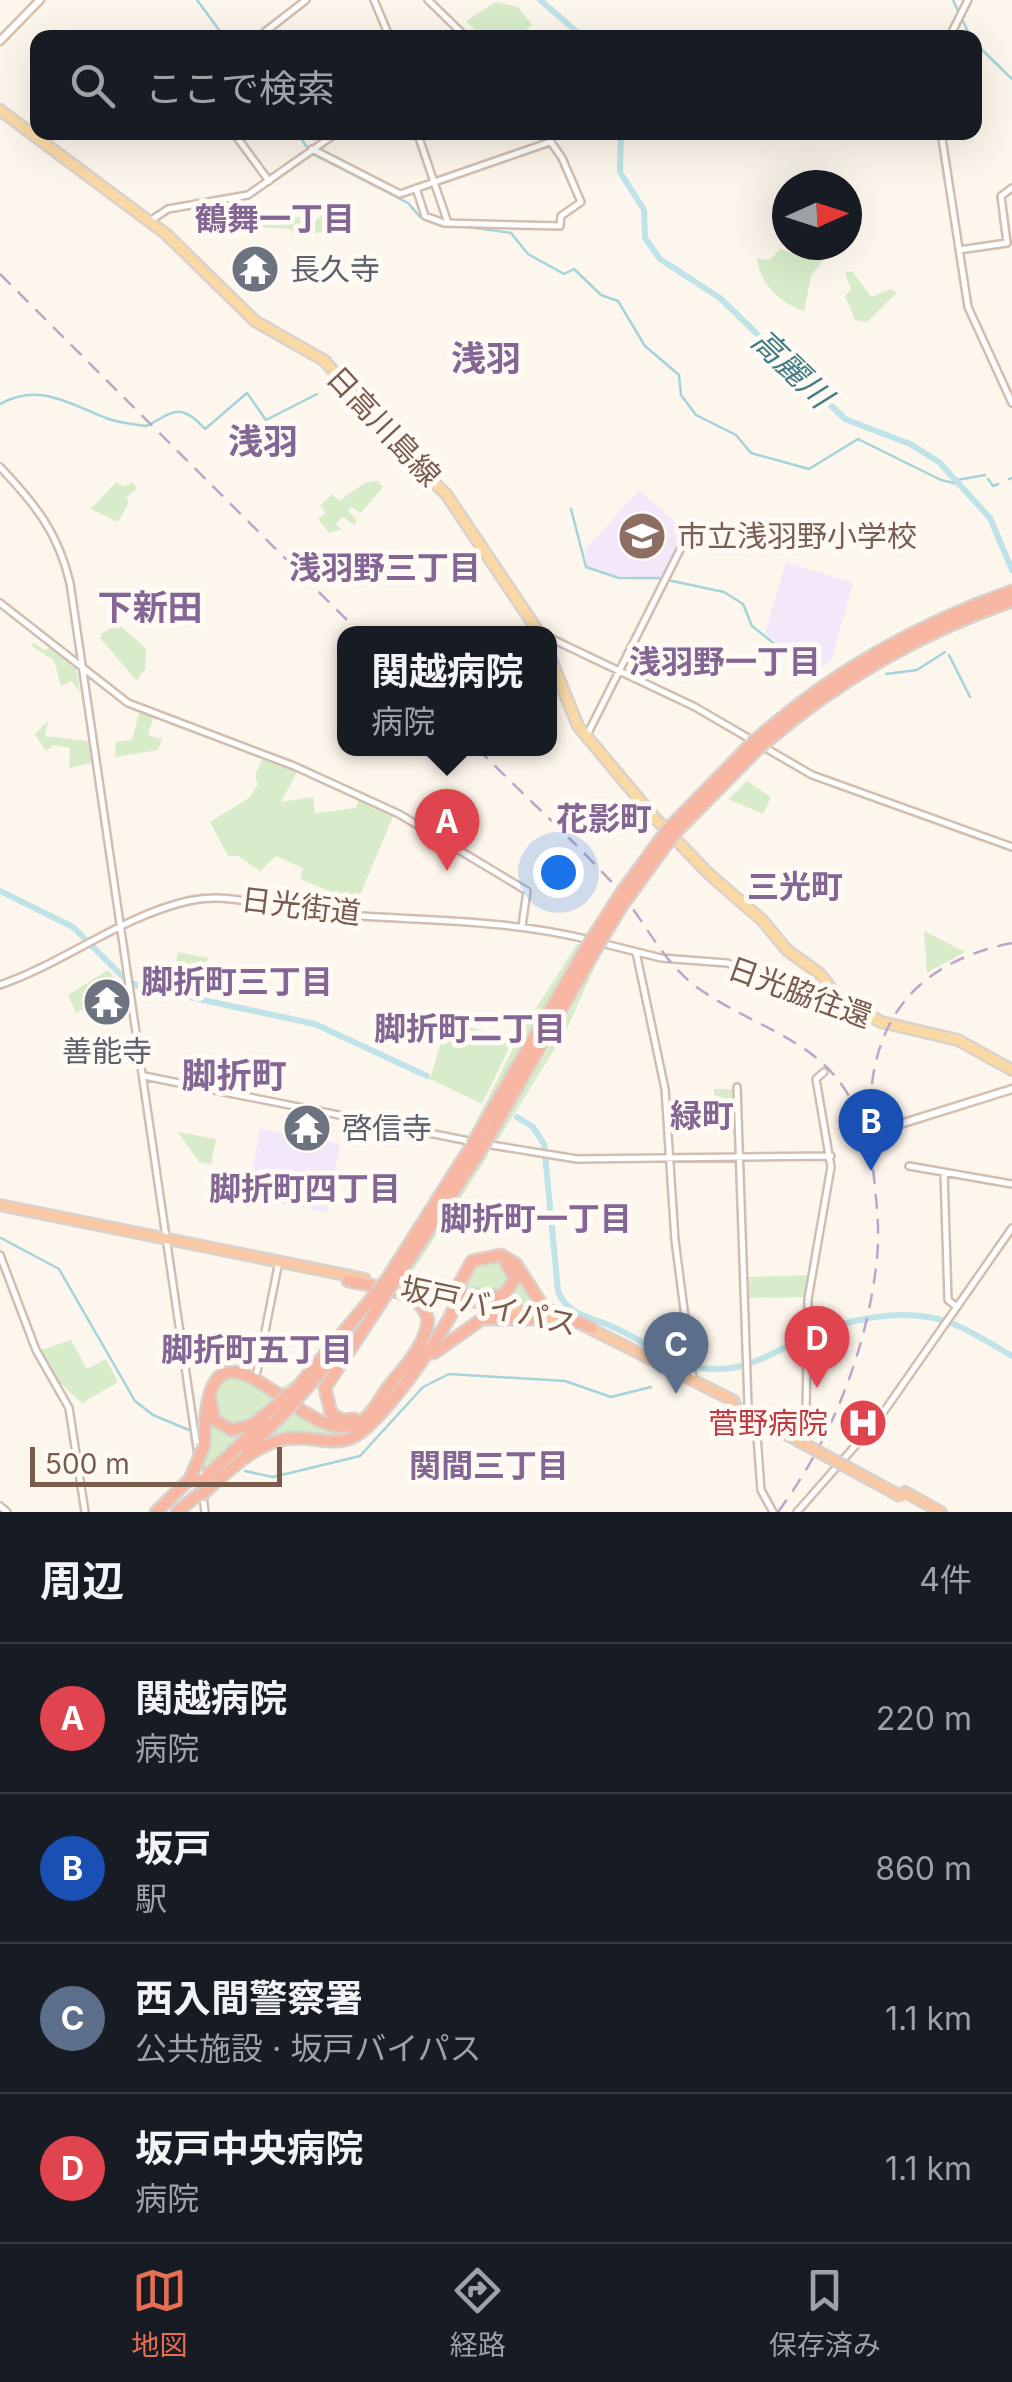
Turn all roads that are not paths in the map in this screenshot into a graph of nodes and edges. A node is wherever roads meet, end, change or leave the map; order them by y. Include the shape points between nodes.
1 (40, 0) edge
2 (306, 0) edge
3 (374, 0) edge
4 (428, 0) edge
5 (968, 0) edge
6 (267, 30) edge
7 (387, 30) edge
8 (460, 30) edge
9 (953, 30) edge
10 (0, 40) edge
11 (0, 110) edge
12 (30, 132) edge
13 (41, 140) edge
14 (239, 140) edge
15 (326, 140) edge
16 (420, 140) edge
17 (942, 140) edge
18 (550, 142) joint
19 (312, 149) junction
20 (269, 181) junction
21 (434, 182) junction
22 (416, 188) junction
23 (1012, 188) edge
24 (150, 221) junction
25 (448, 222) junction
26 (958, 250) junction
27 (1012, 402) edge
28 (0, 467) edge
29 (689, 532) dead end
30 (1012, 591) edge
31 (1012, 600) edge
32 (0, 603) edge
33 (970, 612) junction
34 (535, 626) edge
35 (557, 641) edge
36 (83, 669) junction
37 (619, 671) junction
38 (557, 677) edge
39 (586, 737) junction
40 (1012, 847) edge
41 (522, 926) junction
42 (122, 929) junction
43 (636, 952) junction
44 (0, 986) edge
45 (840, 1000) junction
46 (1012, 1070) edge
47 (824, 1072) dead end
48 (144, 1076) junction
49 (736, 1087) dead end
50 (1012, 1089) edge
51 (894, 1126) dead end
52 (831, 1156) junction
53 (738, 1158) junction
54 (670, 1160) junction
55 (909, 1166) dead end
56 (944, 1172) junction
57 (1012, 1184) edge
58 (0, 1207) edge
59 (1012, 1228) edge
60 (168, 1241) junction
61 (0, 1255) edge
62 (278, 1266) junction
63 (348, 1280) junction
64 (458, 1292) junction
65 (382, 1294) junction
66 (437, 1294) junction
67 (957, 1307) junction
68 (536, 1319) junction
69 (592, 1328) junction
70 (257, 1372) dead end
71 (405, 1374) junction
72 (692, 1374) junction
73 (292, 1396) junction
74 (385, 1398) junction
75 (748, 1404) dead end
76 (280, 1408) junction
77 (806, 1411) dead end
78 (756, 1422) dead end
79 (200, 1487) junction
80 (904, 1494) junction
81 (0, 1506) edge
82 (7, 1512) edge
83 (85, 1512) edge
84 (156, 1512) edge
85 (164, 1512) edge
86 (178, 1512) edge
87 (206, 1512) edge
88 (773, 1512) edge
89 (797, 1512) edge
90 (932, 1512) edge
91 (941, 1512) edge

1 - 10 main road
2 - 6 street
3 - 7 street
4 - 8 street
5 - 9 street
11 - 12 main road, 日高川島線
13 - 24 main road, 日高川島線
14 - 20 street
15 - 19 street
16 - 21 street
17 - 26 street
18 - 21 street
18 - 25 street via 581,203 562,216 561,225
19 - 20 street
19 - 22 street via 398,194
20 - 24 street via 244,196 168,209
21 - 22 street
21 - 25 street
22 - 25 street via 427,217
23 - 26 street via 1001,196 1005,245
24 - 34 main road, 日高川島線 via 255,322 325,362 446,494
26 - 27 street via 971,317
28 - 36 street via 40,508 60,546
29 - 37 street
30 - 33 highway
31 - 33 highway
32 - 36 street
33 - 65 highway, bridge via 850,670 758,744 672,831 592,946 480,1142
35 - 37 street
36 - 41 street via 128,704 312,774 422,827 527,891
36 - 42 street
37 - 39 street
37 - 40 street via 812,775
38 - 39 main road
39 - 45 main road via 681,848
41 - 42 street, 日光街道 via 302,911 229,897 176,904
41 - 43 street, 日光脇往還
42 - 44 street, 日光街道
42 - 48 street
43 - 45 street, 日光脇往還 via 727,963
43 - 54 street via 660,1045
45 - 46 main road, 日光脇往還 via 882,1022 958,1040
47 - 52 street via 816,1079
48 - 54 street via 550,1156
48 - 60 street
49 - 53 street
50 - 51 main road
52 - 53 street
52 - 77 street via 808,1299
53 - 54 street
53 - 75 street
54 - 72 street
55 - 56 street
56 - 57 street
56 - 67 street via 948,1300
58 - 60 highway, 坂戸バイパス
59 - 67 street
60 - 62 highway, 坂戸バイパス
60 - 66 highway, 坂戸バイパス
60 - 87 street
61 - 83 street via 36,1350 69,1408
62 - 63 highway, 坂戸バイパス
62 - 70 street
63 - 68 highway, 坂戸バイパス
63 - 71 highway via 407,1296 425,1309 426,1332
64 - 66 highway via 481,1261 503,1260 514,1272 512,1289 499,1298
64 - 69 highway via 472,1262 501,1255 519,1267 540,1306
64 - 71 highway, bridge via 440,1336
65 - 73 highway
65 - 73 highway
65 - 74 highway via 330,1375 324,1396 330,1413 349,1420
66 - 69 highway, 坂戸バイパス
67 - 89 street via 870,1430
68 - 71 highway via 477,1321
68 - 72 highway, 坂戸バイパス via 611,1340
69 - 72 highway, 坂戸バイパス
71 - 74 highway
72 - 80 highway, 坂戸バイパス, bridge via 733,1403
73 - 76 highway, bridge
74 - 76 highway via 365,1424 339,1431 311,1424 247,1378 221,1384 210,1404 217,1423 232,1430
74 - 79 highway via 354,1437 271,1442
74 - 79 highway, bridge via 361,1422 332,1427 310,1419 258,1378 229,1375 205,1399
76 - 79 highway
78 - 88 street via 760,1490
79 - 84 highway
79 - 85 highway
79 - 86 highway
80 - 90 highway, 坂戸バイパス
80 - 91 highway, 坂戸バイパス
81 - 82 street

